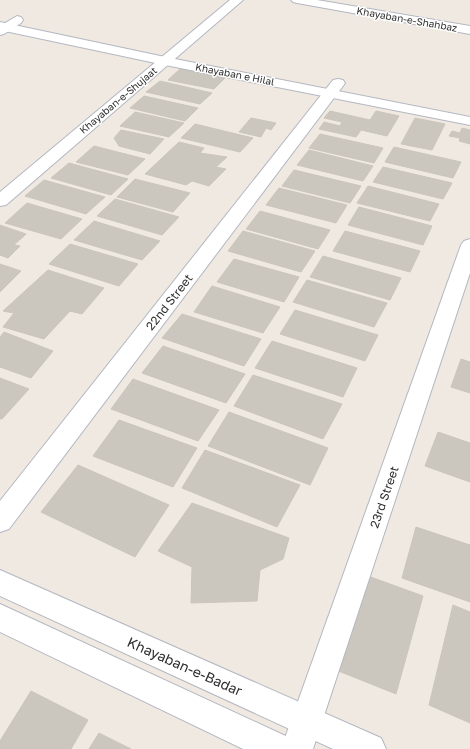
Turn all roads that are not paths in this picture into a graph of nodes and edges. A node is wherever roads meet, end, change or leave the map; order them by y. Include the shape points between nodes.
1 (224, 0) edge
2 (237, 0) edge
3 (297, 0) edge
4 (338, 0) edge
5 (470, 21) edge
6 (5, 24) edge
7 (470, 30) edge
8 (164, 56) junction
9 (334, 87) junction
10 (470, 110) edge
11 (470, 120) edge
12 (49, 142) dead end
13 (0, 201) edge
14 (470, 245) edge
15 (0, 521) edge
16 (0, 583) edge
17 (0, 618) edge
18 (307, 721) junction
19 (279, 749) edge
20 (297, 749) edge
21 (370, 749) edge

1 - 8 street, Khayaban-e-Shujaat
2 - 8 street, Khayaban-e-Shujaat
3 - 7 street, Khayaban-e-Shahbaz
4 - 5 street, Khayaban-e-Shahbaz
6 - 8 street, Khayaban e Hilal
8 - 9 street, Khayaban e Hilal
8 - 12 street, Khayaban-e-Shujaat
8 - 13 street, Khayaban-e-Shujaat
9 - 10 street, Khayaban e Hilal
9 - 11 street, Khayaban e Hilal
9 - 15 street, 22nd Street
14 - 18 street, 23rd Street
16 - 18 street, Khayaban-e-Badar
17 - 19 street
18 - 20 street, 23rd Street
18 - 21 street, Khayaban-e-Badar

